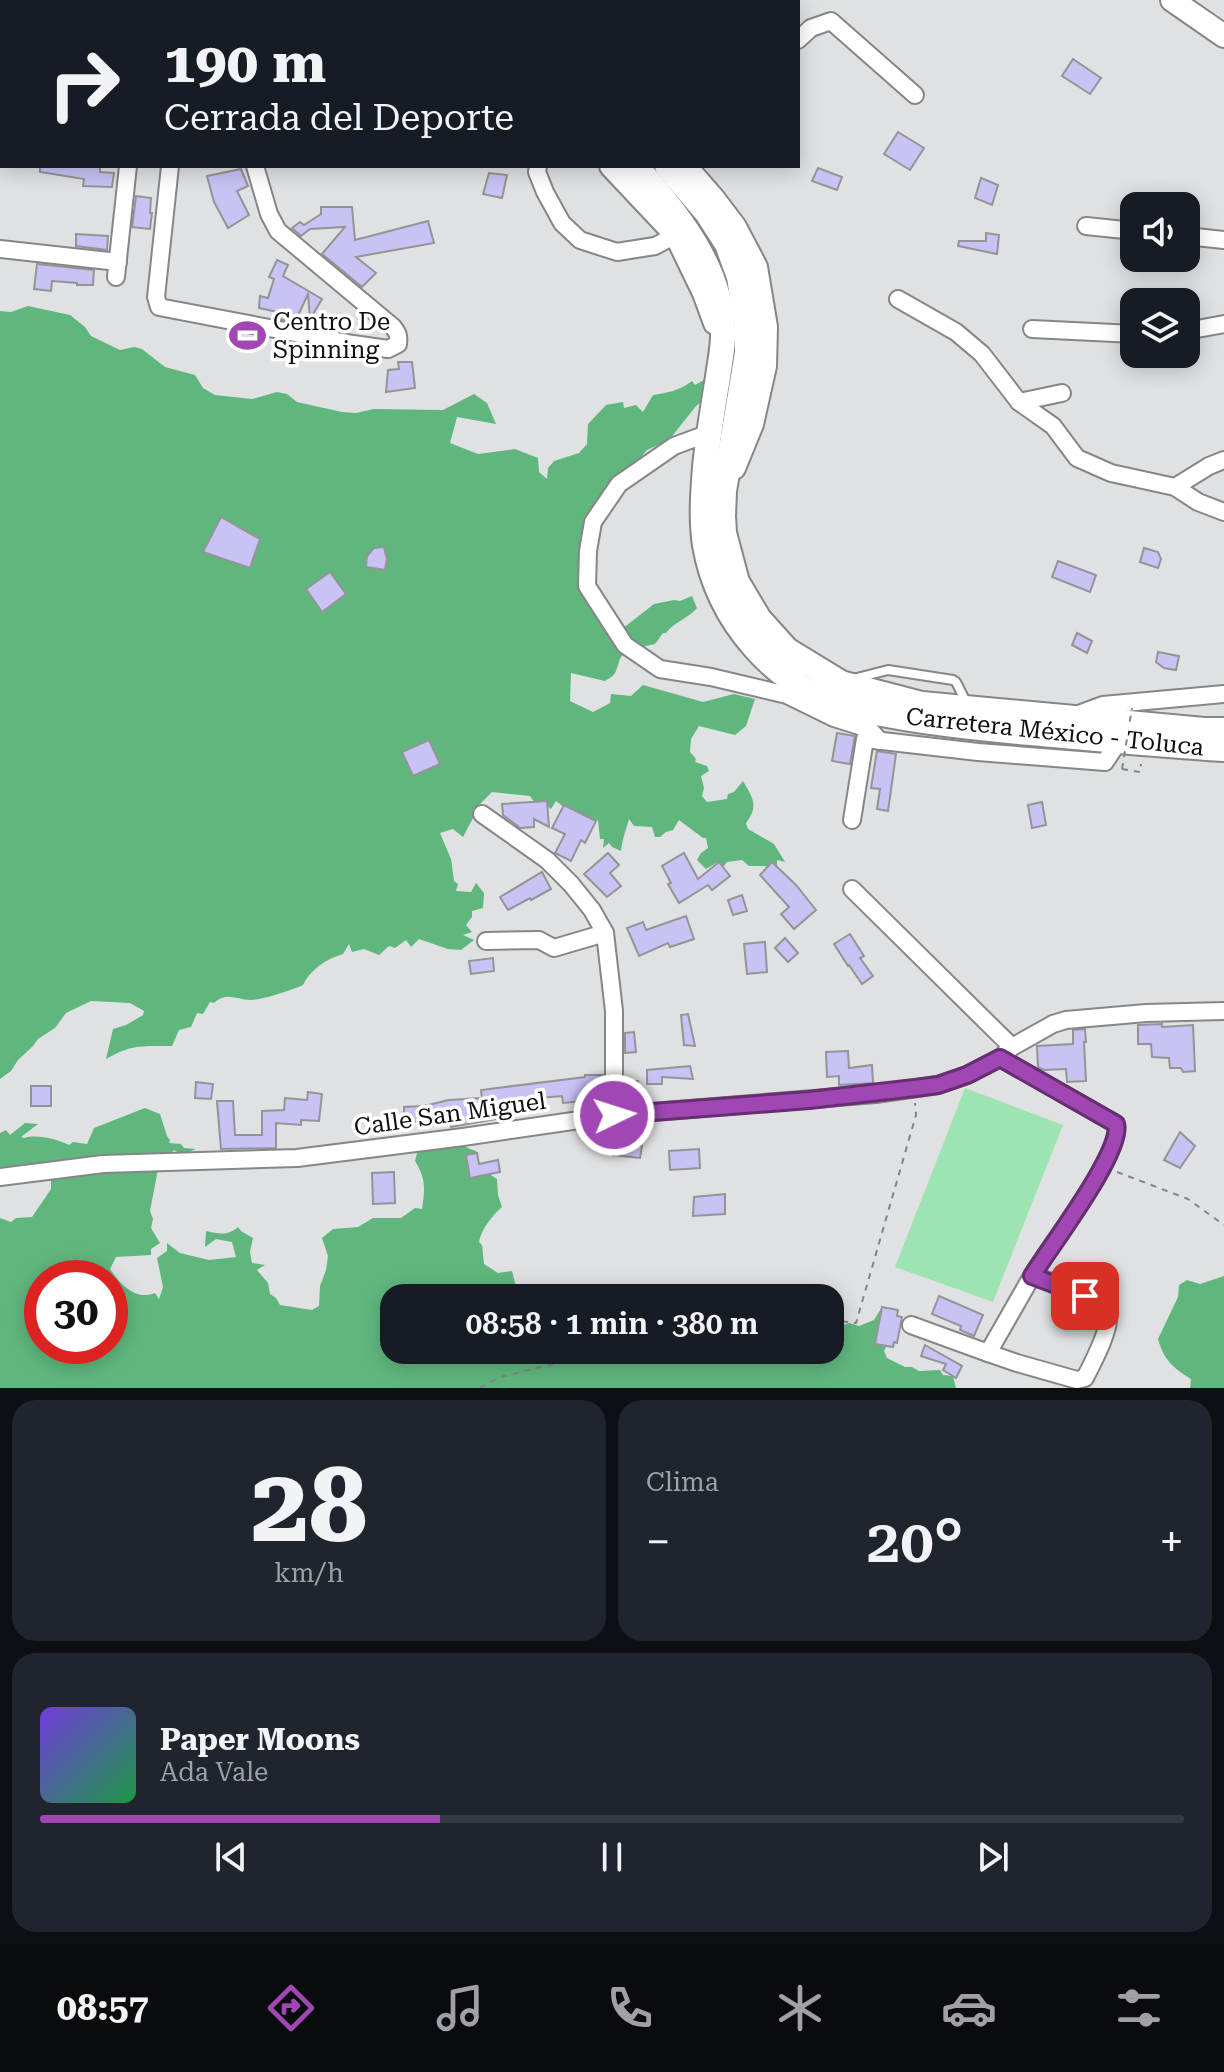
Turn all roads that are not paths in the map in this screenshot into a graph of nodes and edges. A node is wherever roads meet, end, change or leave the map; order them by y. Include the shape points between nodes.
1 (1172, 0) edge
2 (800, 35) edge
3 (1224, 36) edge
4 (915, 95) dead end
5 (128, 168) edge
6 (170, 168) edge
7 (256, 168) edge
8 (538, 168) edge
9 (613, 168) edge
10 (638, 168) edge
11 (669, 168) edge
12 (687, 168) edge
13 (1086, 226) dead end
14 (1120, 230) edge
15 (676, 235) junction
16 (1200, 237) edge
17 (1224, 240) edge
18 (0, 249) edge
19 (898, 299) dead end
20 (1224, 324) edge
21 (1200, 328) edge
22 (1032, 329) dead end
23 (1120, 333) edge
24 (722, 342) junction
25 (1062, 393) dead end
26 (1019, 402) junction
27 (709, 433) junction
28 (1224, 460) edge
29 (1175, 487) junction
30 (724, 491) junction
31 (1224, 512) edge
32 (1224, 694) edge
33 (1073, 716) junction
34 (1224, 730) edge
35 (873, 740) junction
36 (1119, 741) junction
37 (1224, 749) edge
38 (482, 814) dead end
39 (852, 820) dead end
40 (852, 889) dead end
41 (605, 933) junction
42 (486, 941) dead end
43 (1224, 1011) edge
44 (1006, 1052) junction
45 (614, 1115) junction
46 (0, 1177) edge
47 (1032, 1276) junction
48 (911, 1325) dead end
49 (988, 1353) junction

1 - 3 street
2 - 4 street via 831,21
5 - 18 street via 117,269
6 - 7 street via 159,307 394,348 399,338 393,327 278,231
8 - 15 street via 562,223 580,240 617,252 655,246
9 - 15 street
10 - 24 main road, Carretera México - Toluca via 698,248 716,291
11 - 30 main road, Carretera México - Toluca via 727,244 744,301 747,353
12 - 30 street via 735,227 756,267 766,327 765,366 752,424
13 - 14 street
15 - 24 street
16 - 17 street
19 - 26 street via 956,332 982,354
20 - 21 street
22 - 23 street
24 - 27 main road, Carretera México - Toluca
25 - 26 street
26 - 29 street via 1053,426 1077,458 1111,473
27 - 35 street via 674,446 619,484 593,522 587,586 625,645 660,669 787,695 869,729
27 - 36 main road, Carretera México - Toluca via 702,501 713,579 736,623 777,671 849,708 947,726
28 - 29 street
29 - 31 street
30 - 33 main road, Carretera México - Toluca via 724,533 737,582 787,650 841,683 922,704
32 - 33 street via 1103,705
33 - 34 main road, Carretera México - Toluca
35 - 36 street via 1105,762
35 - 39 street
36 - 37 main road, Carretera México - Toluca
38 - 41 street via 547,860 585,901
40 - 44 street
41 - 42 street via 554,948 539,940
41 - 45 street via 614,1011
43 - 44 street, Calle San Miguel via 1066,1020
44 - 45 street, Calle San Miguel via 938,1085
44 - 47 street via 1118,1130 1104,1167
45 - 46 street, Calle San Miguel via 297,1158 103,1164
47 - 49 street
47 - 49 street via 1104,1306 1108,1326 1085,1378
48 - 49 street

